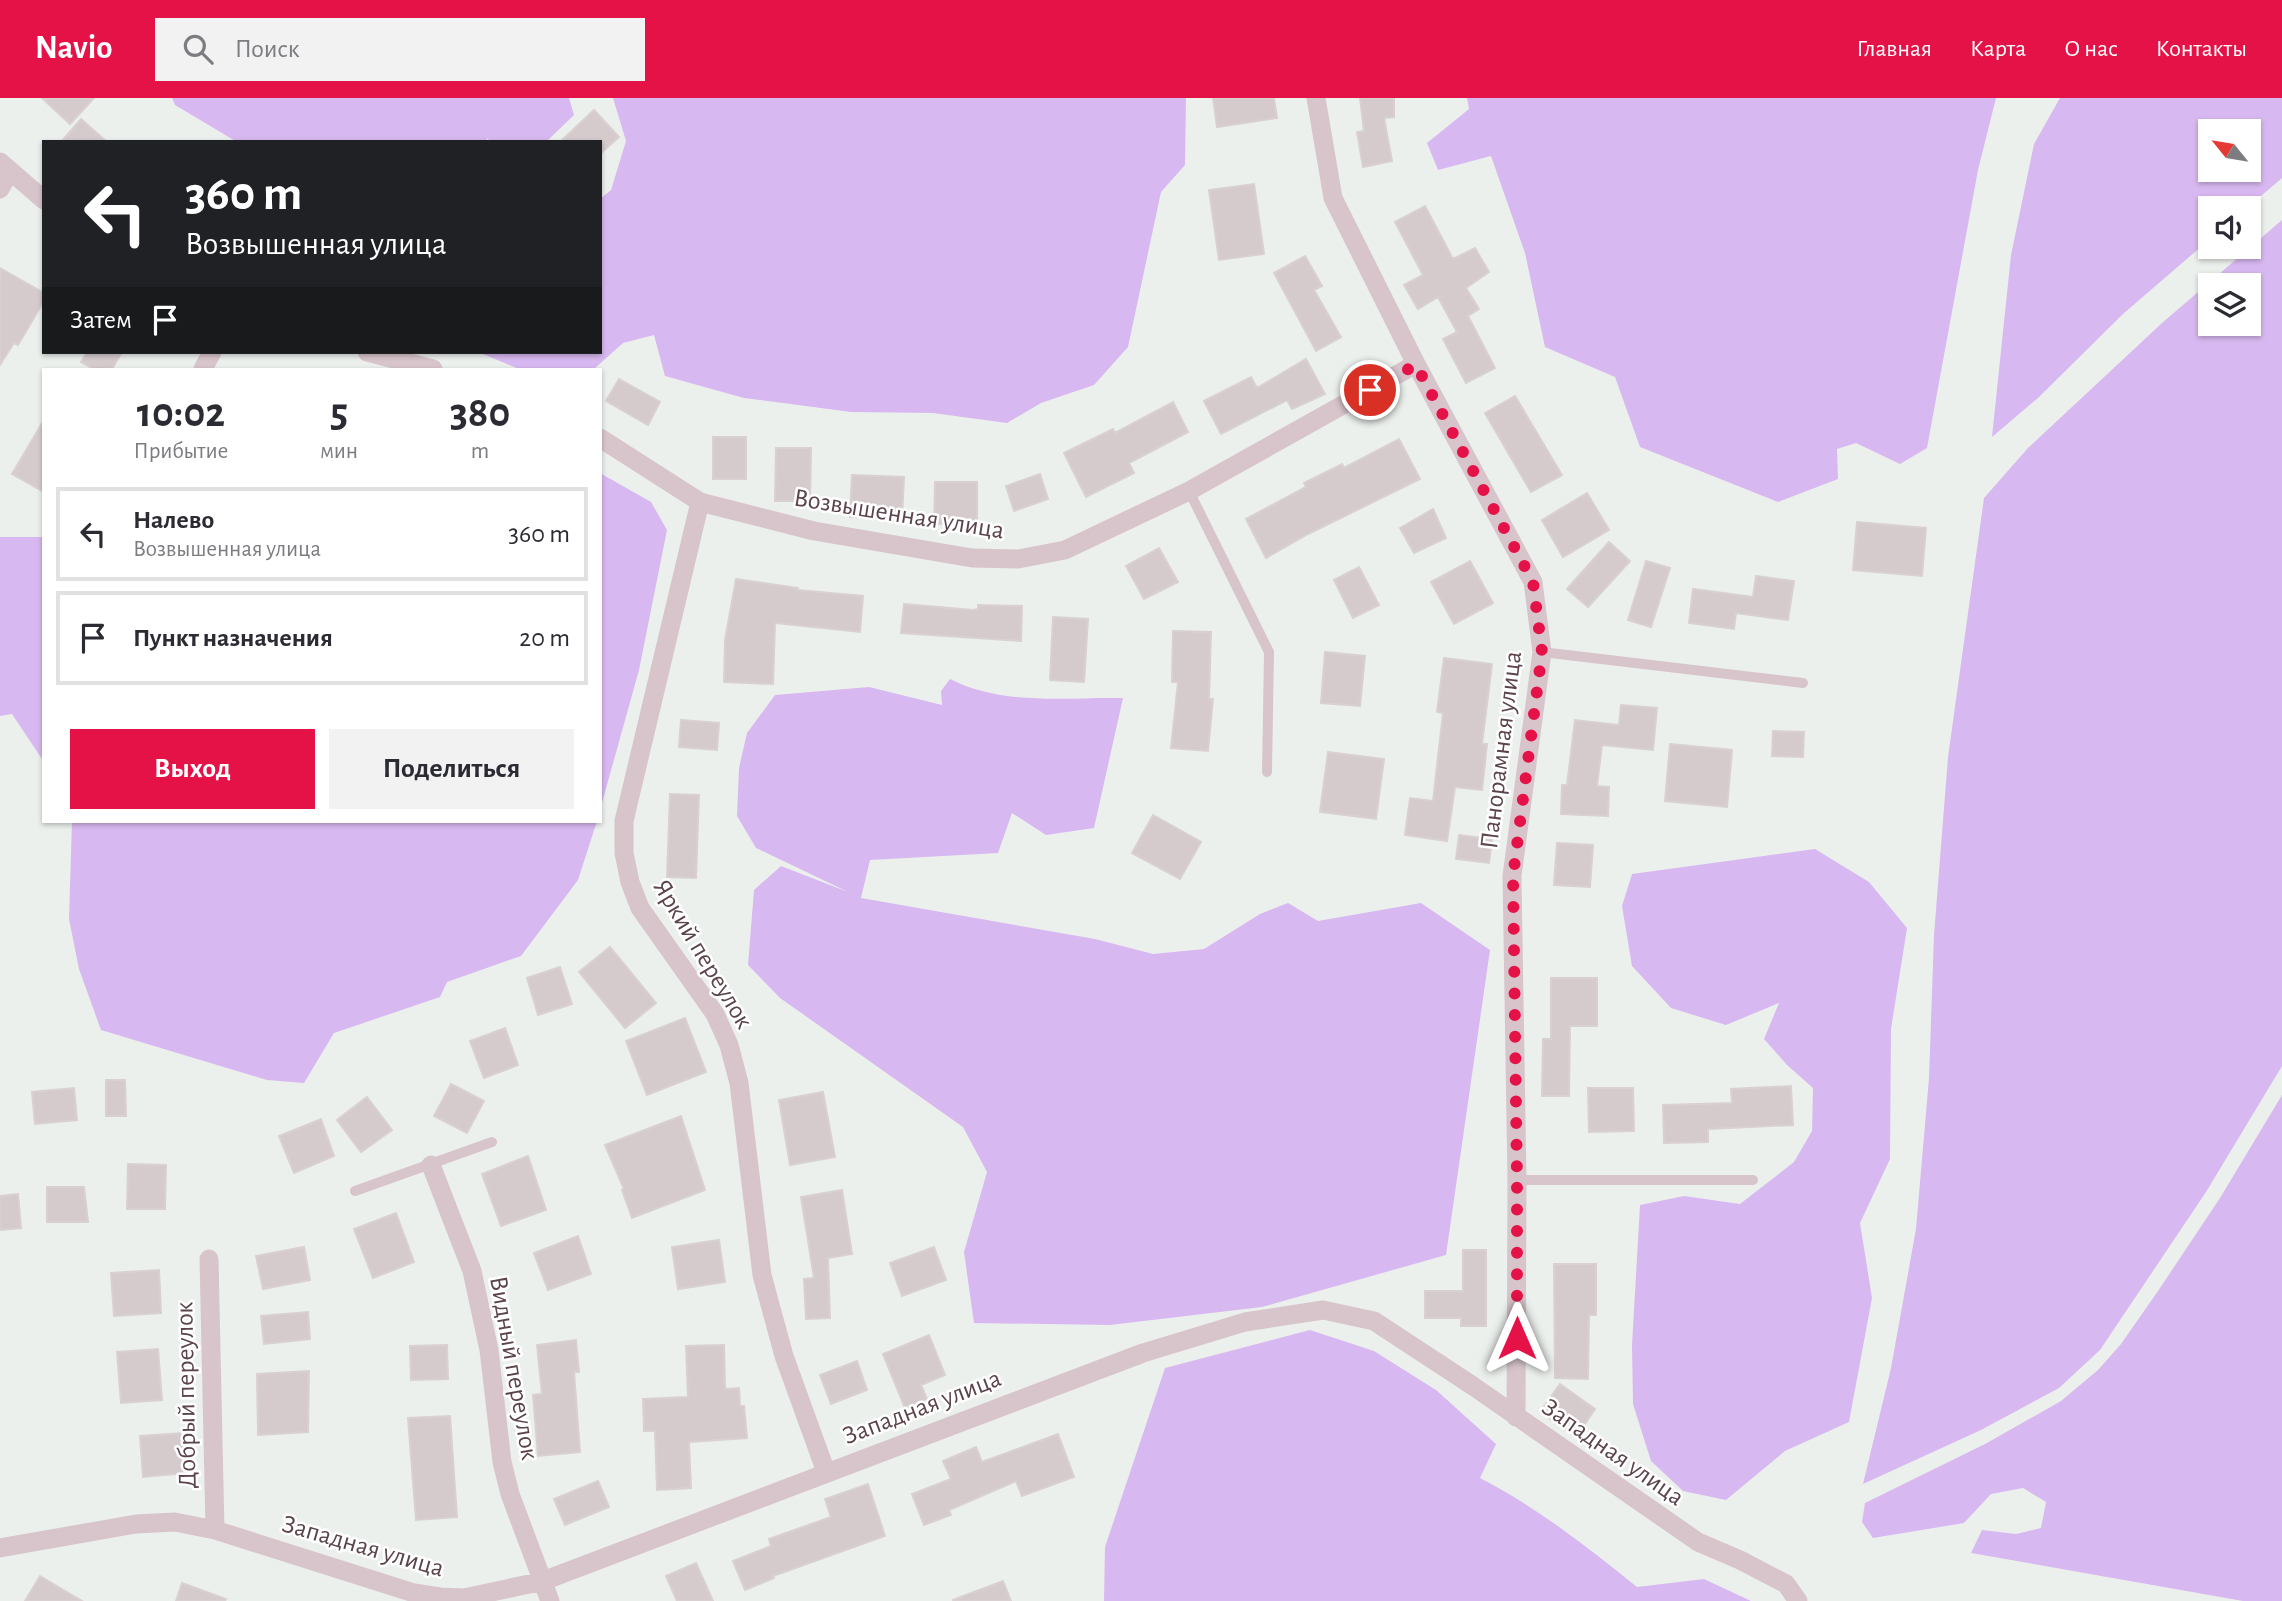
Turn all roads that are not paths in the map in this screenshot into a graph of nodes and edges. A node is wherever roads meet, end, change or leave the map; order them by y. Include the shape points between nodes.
1 (1316, 98) edge
2 (5, 166) edge
3 (0, 190) edge
4 (42, 198) edge
5 (375, 354) edge
6 (1416, 365) junction
7 (429, 368) edge
8 (602, 440) edge
9 (1189, 491) junction
10 (700, 502) junction
11 (1542, 652) junction
12 (1803, 683) dead end
13 (1267, 772) dead end
14 (492, 1142) dead end
15 (431, 1165) junction
16 (1517, 1180) junction
17 (1753, 1180) dead end
18 (355, 1191) dead end
19 (209, 1259) dead end
20 (1516, 1417) junction
21 (825, 1472) junction
22 (215, 1530) junction
23 (0, 1548) edge
24 (543, 1581) junction
25 (550, 1601) edge
26 (1798, 1601) edge

1 - 6 street, Панорамная улица via 1333,198
2 - 3 street
2 - 4 street
5 - 7 street
6 - 9 street, Возвышенная улица
6 - 11 street, Панорамная улица via 1533,582
8 - 10 street, Возвышенная улица
9 - 10 street, Возвышенная улица via 1065,550 1018,559 972,558 814,531
9 - 13 lane via 1269,653
10 - 21 street, Яркий переулок via 624,821 624,853 640,908 715,1014 729,1045 739,1083 762,1275 784,1356
11 - 12 lane
11 - 16 street, Панорамная улица via 1513,876
14 - 15 lane
15 - 18 lane
15 - 24 street, Видный переулок via 472,1271 489,1350 502,1462
16 - 17 lane
16 - 20 street, Панорамная улица
19 - 22 street, Добрый переулок
20 - 21 street, Западная улица via 1374,1321 1323,1310 1245,1322 1143,1353
20 - 26 street, Западная улица via 1698,1542 1786,1584
21 - 24 street, Западная улица
22 - 23 street, Западная улица via 175,1522 136,1524
22 - 24 street, Западная улица via 414,1593 464,1598
24 - 25 street, Видный переулок

